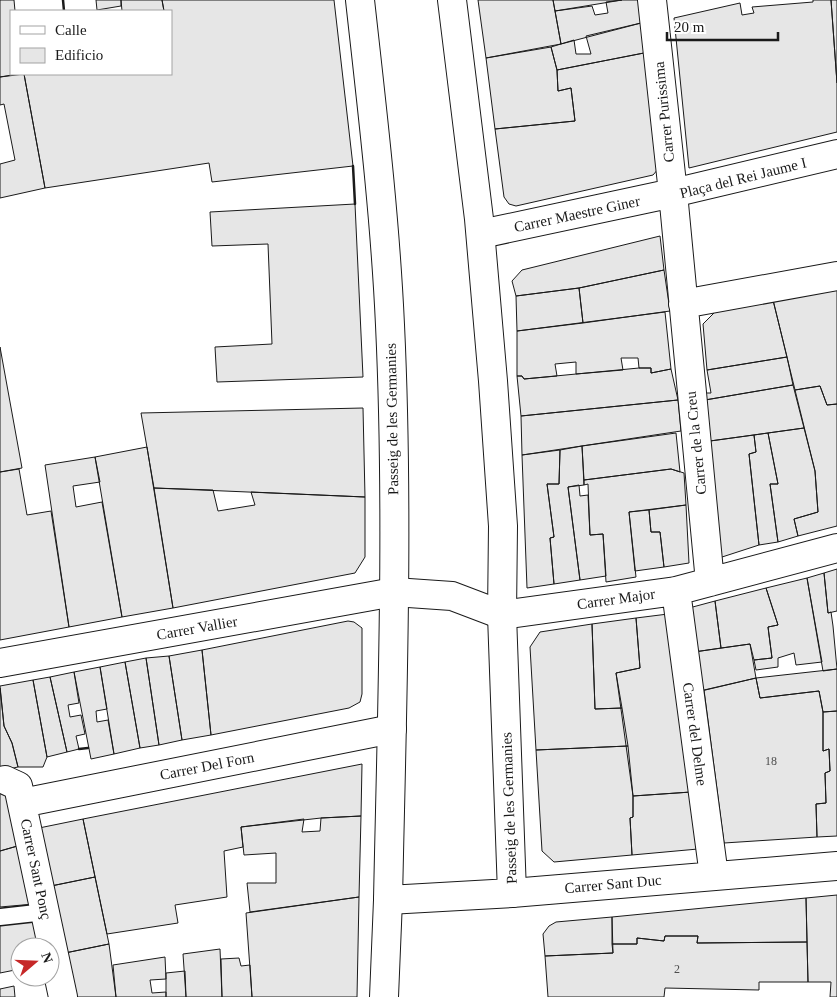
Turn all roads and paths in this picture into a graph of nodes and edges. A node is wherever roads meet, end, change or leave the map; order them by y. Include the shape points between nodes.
1 (360, 0) edge
2 (452, 0) edge
3 (652, 0) edge
4 (837, 154) edge
5 (673, 194) junction
6 (481, 234) junction
7 (837, 276) edge
8 (683, 304) junction
9 (837, 548) edge
10 (710, 582) junction
11 (676, 591) junction
12 (394, 592) junction
13 (502, 615) junction
14 (0, 663) edge
15 (392, 729) junction
16 (3, 780) edge
17 (22, 802) junction
18 (837, 866) edge
19 (714, 876) junction
20 (512, 893) junction
21 (388, 900) junction
22 (45, 912) junction
23 (0, 917) edge
24 (63, 997) edge
25 (384, 997) edge

1 - 12 street, Passeig de les Germanies via 390,315
2 - 6 street, Passeig de les Germanies
3 - 5 street, Carrer Purissima
4 - 5 street, Plaça del Rei Jaume I
5 - 6 street, Carrer Maestre Giner
5 - 8 street, Plaça del Rei Jaume I
6 - 13 street, Passeig de les Germanies via 503,526
7 - 8 street
8 - 10 street, Carrer de la Creu
9 - 10 street, Carrer Major
10 - 11 street, Carrer Major
11 - 13 street, Carrer Major
11 - 19 street, Carrer del Delme
12 - 13 street, Carrer Major via 452,596
12 - 14 street, Carrer Vallier
12 - 15 street, Passeig de les Germanies
13 - 20 street, Passeig de les Germanies
15 - 17 street, Carrer Del Forn
15 - 21 street, Passeig de les Germanies
16 - 17 street, Carrer Sant Ponç via 18,786
17 - 22 street, Carrer Sant Ponç
18 - 19 street, Carrer Sant Duc
19 - 20 street, Carrer Sant Duc
20 - 21 street, Passeig de les Germanies
21 - 25 street
22 - 23 lane
22 - 24 street, Carrer Sant Ponç

